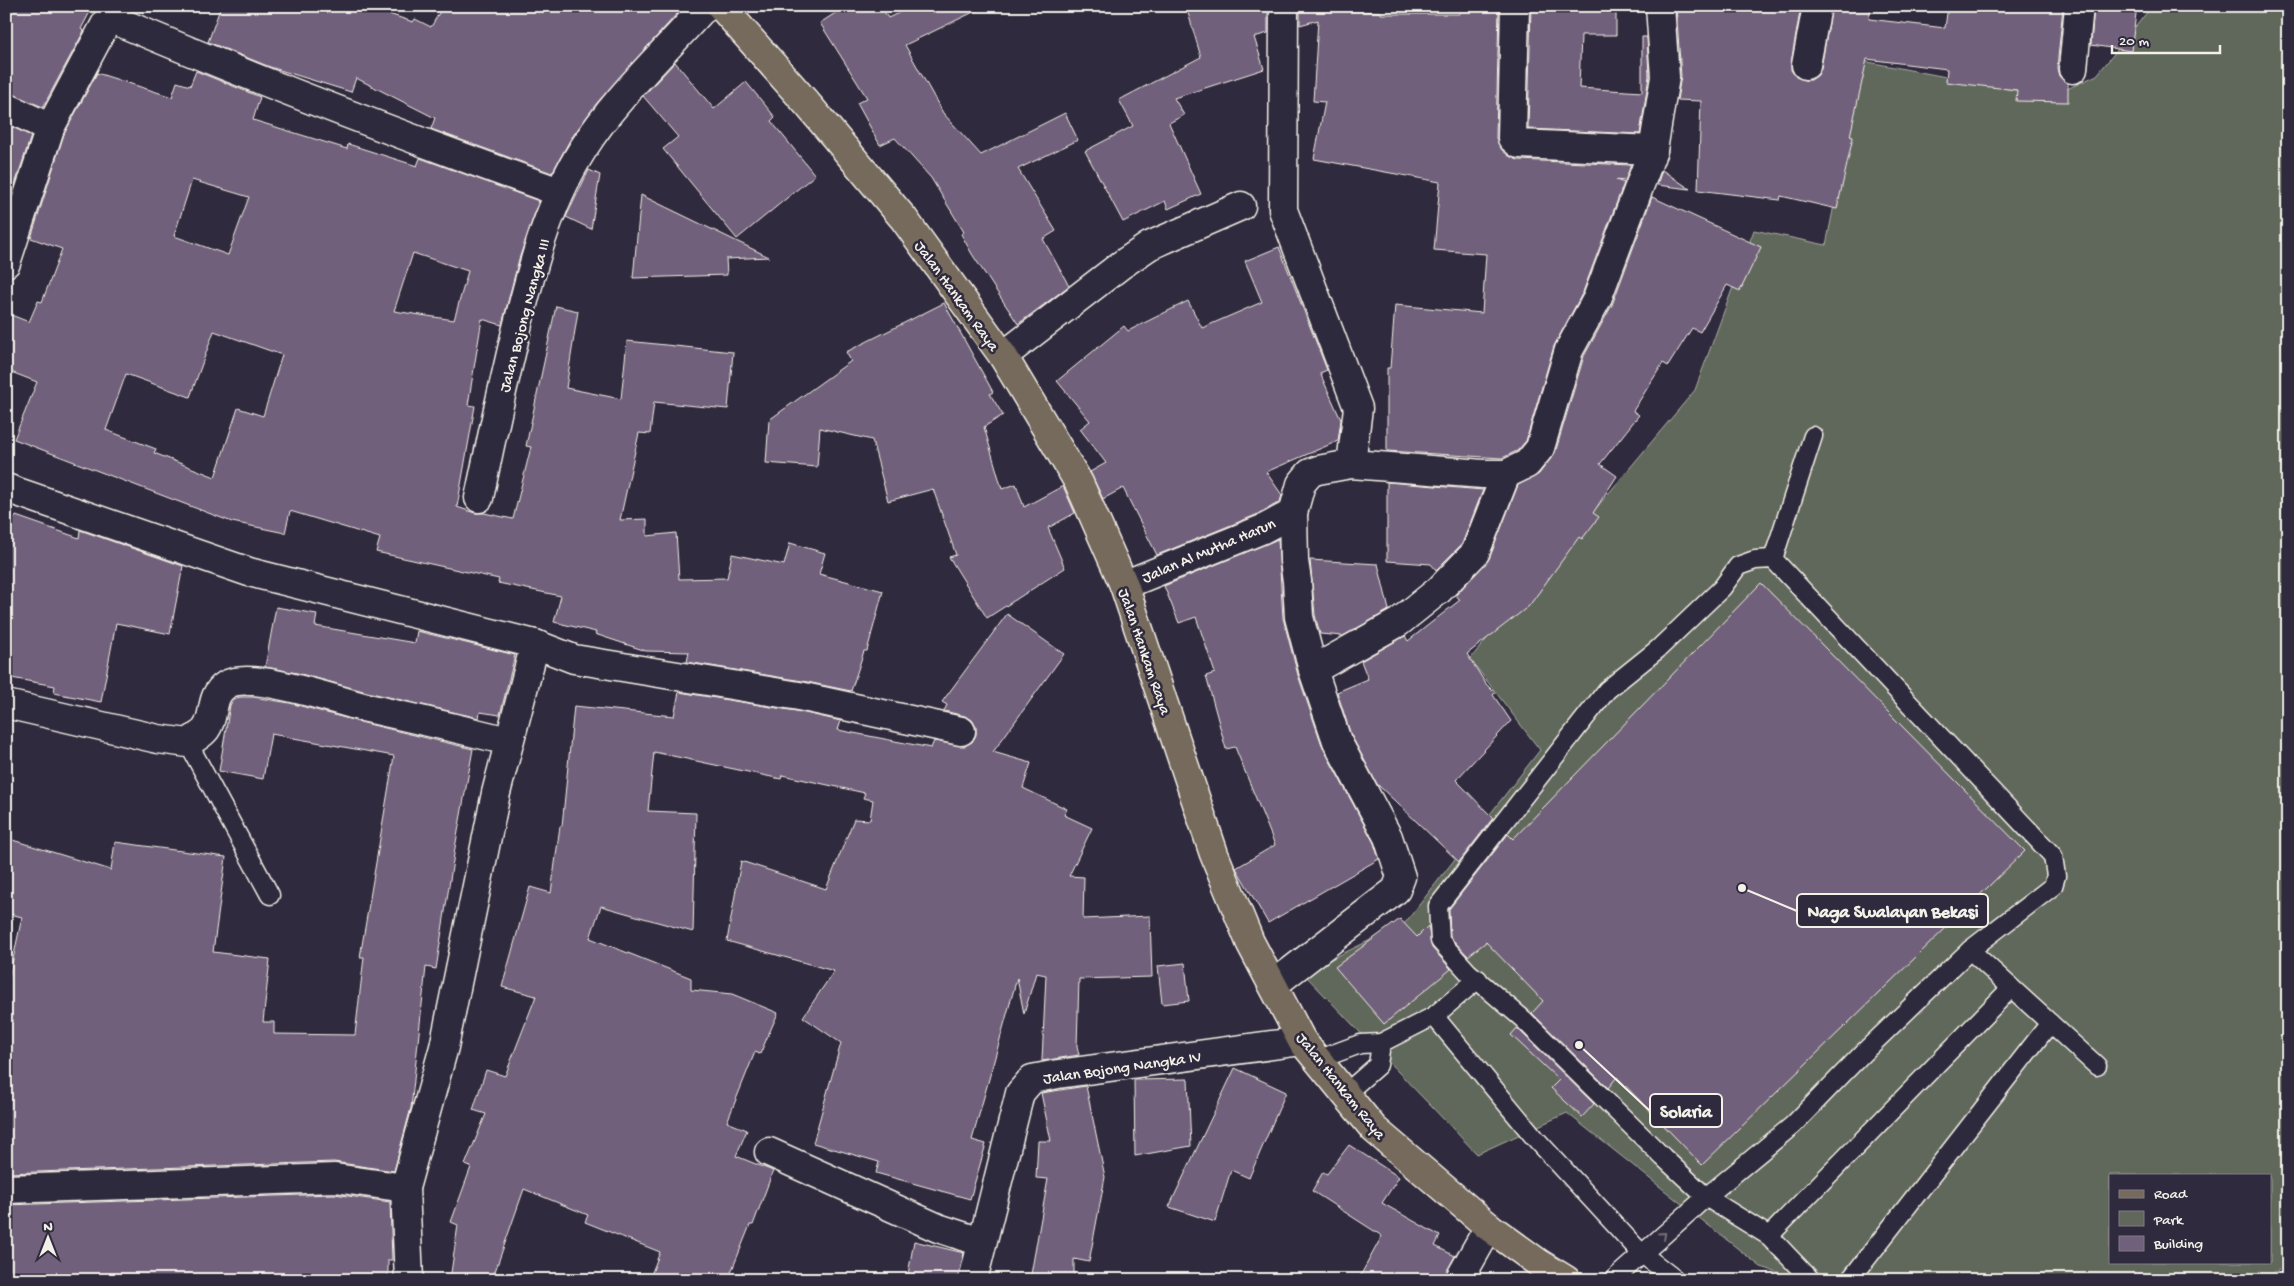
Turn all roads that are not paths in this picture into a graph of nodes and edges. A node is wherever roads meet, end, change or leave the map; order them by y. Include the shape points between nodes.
1 (708, 6) edge
2 (721, 6) edge
3 (1284, 6) edge
4 (1515, 6) edge
5 (1660, 6) edge
6 (1817, 6) edge
7 (2079, 6) edge
8 (112, 12) edge
9 (1806, 65) dead end
10 (2073, 69) dead end
11 (6, 107) edge
12 (50, 128) junction
13 (1653, 150) junction
14 (559, 192) junction
15 (1241, 206) dead end
16 (6, 263) edge
17 (1003, 356) junction
18 (1813, 436) dead end
19 (1351, 464) junction
20 (1506, 474) junction
21 (6, 488) edge
22 (479, 498) dead end
23 (1280, 519) junction
24 (1773, 559) junction
25 (1124, 585) junction
26 (535, 644) junction
27 (1313, 670) junction
28 (6, 704) edge
29 (962, 731) dead end
30 (508, 741) junction
31 (188, 743) junction
32 (270, 895) dead end
33 (1970, 950) junction
34 (1478, 979) junction
35 (1273, 985) junction
36 (2011, 988) junction
37 (1434, 1016) junction
38 (2050, 1023) junction
39 (1381, 1043) junction
40 (1310, 1050) junction
41 (2097, 1066) dead end
42 (1346, 1094) junction
43 (769, 1152) dead end
44 (405, 1188) junction
45 (6, 1189) edge
46 (1706, 1197) junction
47 (1489, 1227) junction
48 (1770, 1236) junction
49 (980, 1242) junction
50 (1641, 1253) junction
51 (1535, 1272) edge
52 (409, 1280) edge
53 (972, 1280) edge
54 (1460, 1280) edge
55 (1566, 1280) edge
56 (1613, 1280) edge
57 (1676, 1280) edge
58 (1810, 1280) edge
59 (1850, 1280) edge

1 - 14 street, Jalan Bojong Nangka III via 607,116 583,148
2 - 17 main road, Jalan Hankam Raya via 904,219
3 - 19 street via 1283,210 1358,408
4 - 13 street via 1514,142
5 - 13 street via 1665,77
6 - 9 street
7 - 10 street
8 - 12 street
8 - 14 street via 200,57
11 - 12 street
12 - 16 street
13 - 20 street via 1597,299 1568,350 1540,448 1527,464
14 - 22 street, Jalan Bojong Nangka III via 531,271
15 - 17 street via 1149,246
17 - 25 main road, Jalan Hankam Raya via 1079,483
18 - 24 lane
19 - 20 street
19 - 23 street via 1310,473
20 - 27 street via 1476,553 1439,590 1399,622
21 - 26 street via 249,572
23 - 25 street, Jalan Al Mutha Harun
23 - 27 street via 1294,562 1299,617
24 - 33 lane via 2053,856 2056,876 2053,886
24 - 34 lane via 1755,560 1738,566 1722,588 1658,649 1607,690 1438,906 1440,940
25 - 35 main road, Jalan Hankam Raya via 1214,854 1250,942
26 - 29 street via 574,659 799,696
26 - 30 street
27 - 35 street via 1337,741 1388,837 1401,877 1396,890
28 - 31 street
30 - 31 street via 359,706 308,690 234,681 215,696 206,729
30 - 44 street via 444,1047
31 - 32 lane
33 - 36 lane
33 - 46 lane via 1793,1125
34 - 37 lane
34 - 46 lane
35 - 40 main road, Jalan Hankam Raya
36 - 38 lane
36 - 48 lane
37 - 39 lane
37 - 50 lane via 1534,1138
38 - 41 lane
38 - 59 lane
39 - 40 lane
39 - 42 lane via 1378,1065
40 - 42 main road, Jalan Hankam Raya
40 - 49 street, Jalan Bojong Nangka IV via 1032,1079 1020,1093
42 - 47 main road, Jalan Hankam Raya via 1374,1129
43 - 49 street via 938,1228
44 - 45 street via 335,1178
44 - 52 street
46 - 48 lane
50 -> 46 lane
47 - 51 main road, Jalan Hankam Raya
47 - 54 street
48 - 58 lane
49 - 53 street, Jalan Bojong Nangka IV
50 - 56 lane
50 - 57 lane
51 - 55 main road, Jalan Hankam Raya

